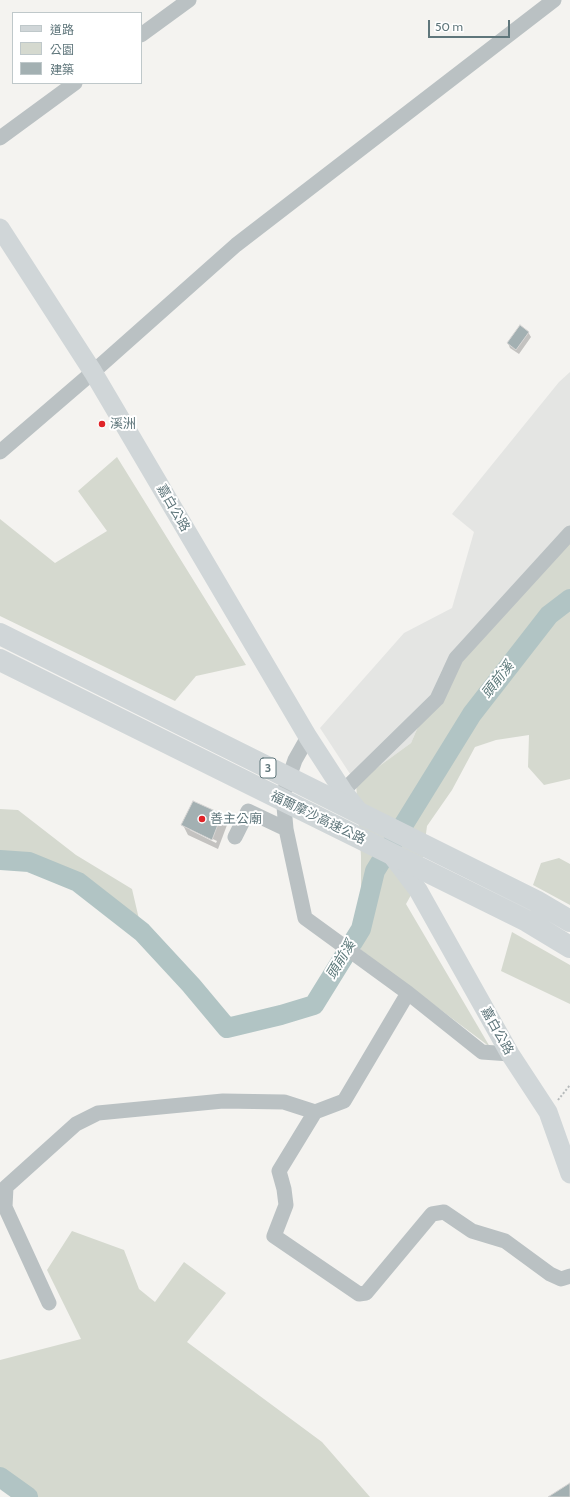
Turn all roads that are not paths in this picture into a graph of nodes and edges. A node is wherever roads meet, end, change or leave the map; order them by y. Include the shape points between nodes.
1 (189, 0) edge
2 (554, 0) edge
3 (142, 34) edge
4 (74, 84) edge
5 (0, 138) edge
6 (0, 228) edge
7 (93, 372) junction
8 (0, 452) edge
9 (570, 533) edge
10 (0, 634) edge
11 (0, 660) edge
12 (308, 737) junction
13 (343, 790) junction
14 (286, 829) junction
15 (235, 837) dead end
16 (570, 921) edge
17 (570, 947) edge
18 (408, 993) junction
19 (510, 1054) junction
20 (316, 1112) junction
21 (570, 1174) edge
22 (570, 1276) edge
23 (48, 1303) dead end

1 - 3 street
2 - 7 street via 236,245
4 - 5 street
6 - 7 main road, 嘉白公路
7 - 8 street
7 - 12 main road, 嘉白公路
9 - 13 street via 456,658 437,699
10 - 16 highway, 福爾摩沙高速公路 / 3
11 - 17 highway, 福爾摩沙高速公路 / 3 via 527,921
12 - 13 main road, 嘉白公路
12 - 14 street via 295,760 283,795
13 - 19 main road, 嘉白公路 via 418,890
14 - 15 street via 248,811
14 - 18 street via 305,918
18 - 19 street via 482,1052
18 - 20 street via 344,1101
19 - 21 main road, 嘉白公路 via 548,1112
20 - 22 street via 279,1171 286,1205 274,1236 359,1294 366,1293 432,1214 444,1212 472,1231 505,1241 550,1274 562,1279
20 - 23 street via 284,1102 223,1101 98,1113 76,1124 6,1187 5,1207

